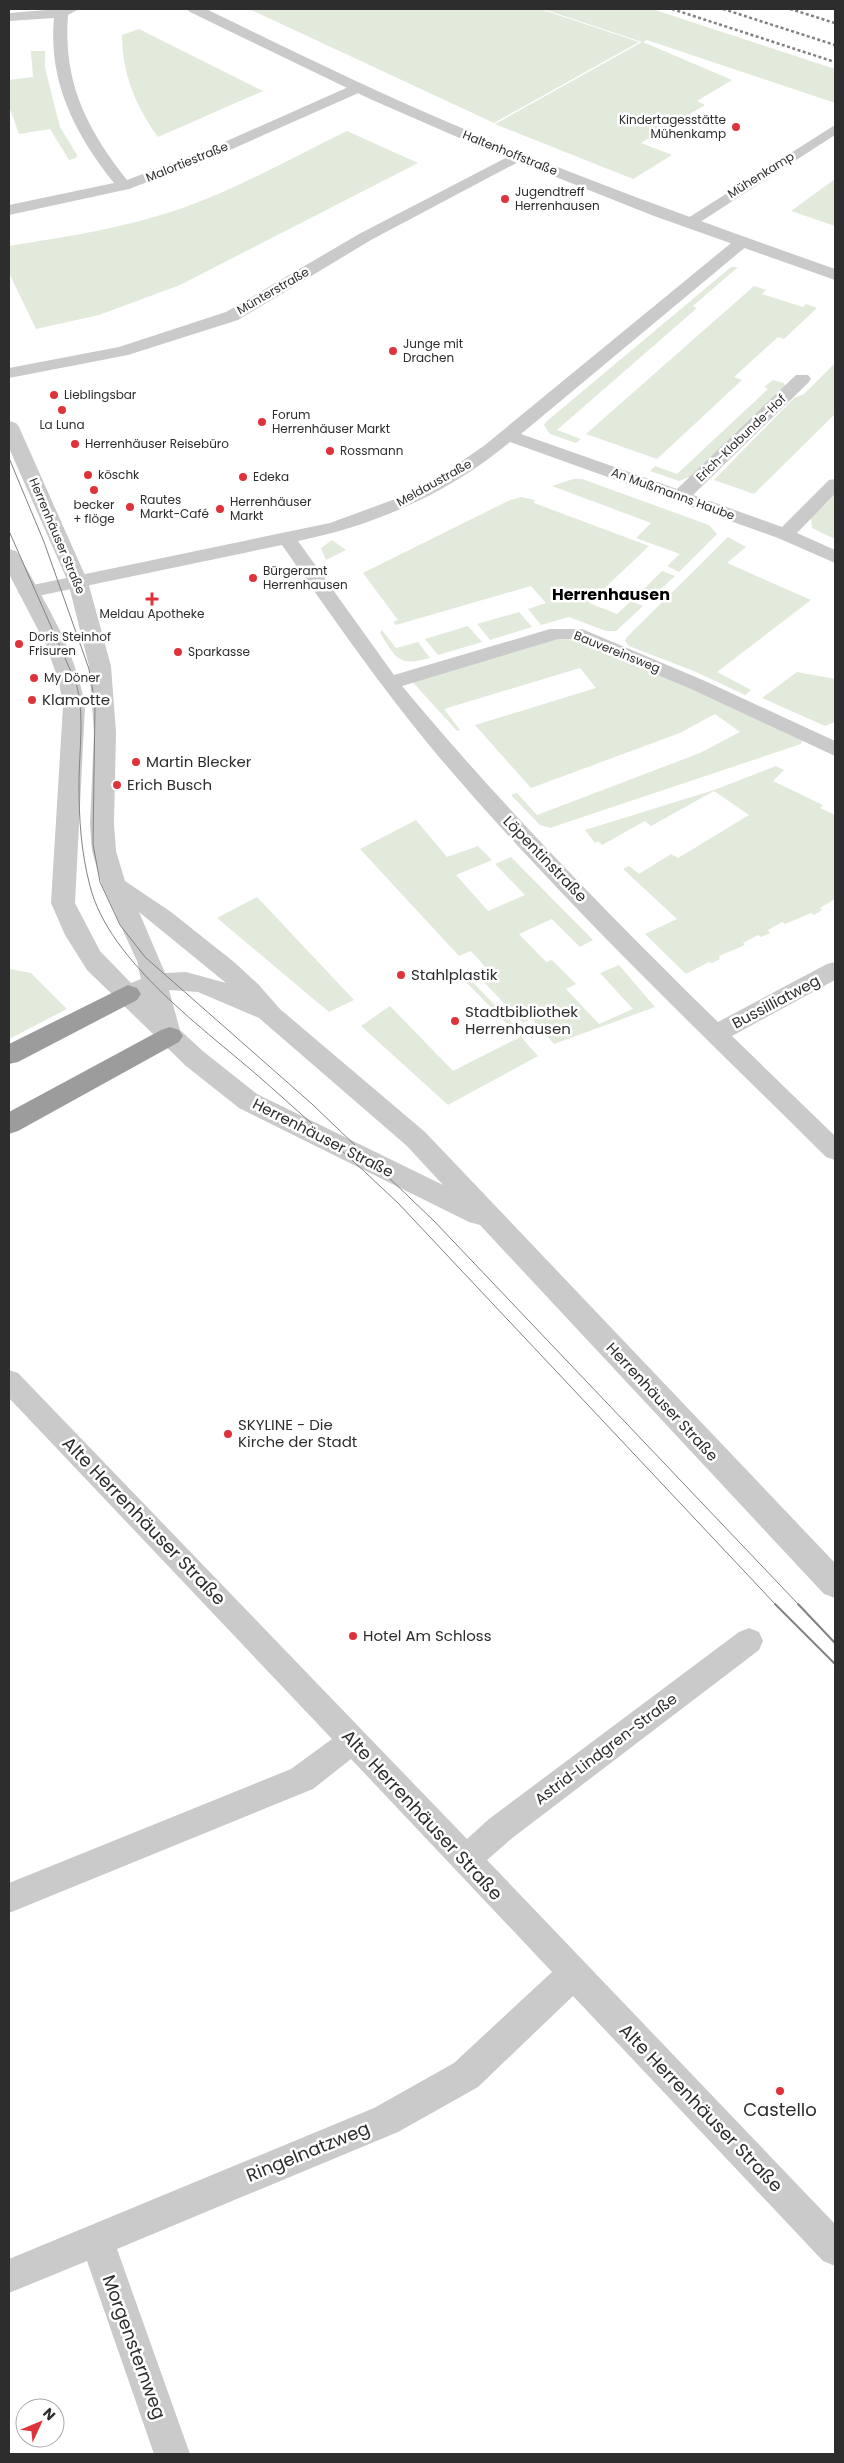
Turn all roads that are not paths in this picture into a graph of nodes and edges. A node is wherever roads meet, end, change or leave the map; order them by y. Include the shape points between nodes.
1 (194, 9) edge
2 (66, 11) edge
3 (9, 18) edge
4 (358, 88) junction
5 (835, 129) edge
6 (517, 157) junction
7 (124, 186) junction
8 (9, 210) edge
9 (688, 222) junction
10 (742, 242) junction
11 (835, 276) edge
12 (9, 372) edge
13 (802, 380) dead end
14 (9, 427) edge
15 (508, 435) junction
16 (835, 484) edge
17 (681, 496) junction
18 (785, 534) junction
19 (287, 539) junction
20 (835, 557) edge
21 (10, 561) edge
22 (78, 582) junction
23 (28, 592) junction
24 (390, 684) junction
25 (835, 749) edge
26 (114, 886) junction
27 (835, 970) edge
28 (153, 984) junction
29 (128, 994) junction
30 (271, 1016) junction
31 (716, 1034) junction
32 (170, 1036) junction
33 (9, 1055) edge
34 (9, 1124) edge
35 (835, 1151) edge
36 (490, 1219) junction
37 (9, 1381) edge
38 (835, 1584) edge
39 (749, 1641) dead end
40 (352, 1741) junction
41 (465, 1860) junction
42 (9, 1898) edge
43 (573, 1974) junction
44 (96, 2239) junction
45 (835, 2249) edge
46 (9, 2276) edge
47 (172, 2454) edge

1 - 4 street, Haltenhoffstraße
2 - 3 street
2 - 7 street via 60,54 66,88 80,125 96,152
4 - 6 street, Haltenhoffstraße
4 - 7 street, Malortiestraße via 216,151
5 - 9 street, Mühenkamp
6 - 9 street, Haltenhoffstraße
6 - 12 street, Münterstraße via 365,237 226,318 122,351
7 - 8 street, Malortiestraße
9 - 10 street, Haltenhoffstraße
10 - 11 street, Haltenhoffstraße
10 - 15 street, Meldaustraße
13 - 17 street, Erich-Klabunde-Hof
14 - 22 street, Herrenhäuser Straße
15 - 17 street, An Mußmanns Haube
15 - 19 street, Meldaustraße via 461,470 404,502 335,528
16 - 18 street
17 - 18 street, An Mußmanns Haube
18 - 20 street, An Mußmanns Haube
19 - 22 street, Meldaustraße
19 - 24 street, Löpentinstraße
21 - 23 street, Herrenhäuser Straße
22 - 23 street, Meldaustraße
22 - 26 street, Herrenhäuser Straße via 100,666 105,732 102,824 104,851
23 - 29 street, Herrenhäuser Straße via 57,645 70,682 74,706 62,903 73,930 96,964
24 - 25 street, Bauvereinsweg via 557,633 575,633 698,685
24 - 31 street, Löpentinstraße via 529,843
26 - 28 street, Herrenhäuser Straße via 149,961
26 - 30 street, Herrenhäuser Straße via 145,903 171,923 256,994
27 - 31 street, Bussilliatweg
28 - 29 street, Herrenhäuser Straße
28 - 30 street, Herrenhäuser Straße via 169,980 196,980
28 - 32 street, Herrenhäuser Straße
29 - 32 street, Herrenhäuser Straße
29 - 33 highway
30 - 36 street, Herrenhäuser Straße via 416,1139
31 - 35 street, Löpentinstraße
32 - 34 highway
32 - 36 street, Herrenhäuser Straße via 248,1101
36 - 38 street, Herrenhäuser Straße
37 - 40 street, Alte Herrenhäuser Straße
39 - 41 street, Astrid-Lindgren-Straße via 500,1829
40 - 41 street, Alte Herrenhäuser Straße
40 - 42 street via 302,1779
41 - 43 street, Alte Herrenhäuser Straße
43 - 44 street, Ringelnatzweg via 466,2075 386,2120
43 - 45 street, Alte Herrenhäuser Straße
44 - 46 street, Ringelnatzweg
44 - 47 street, Morgensternweg

